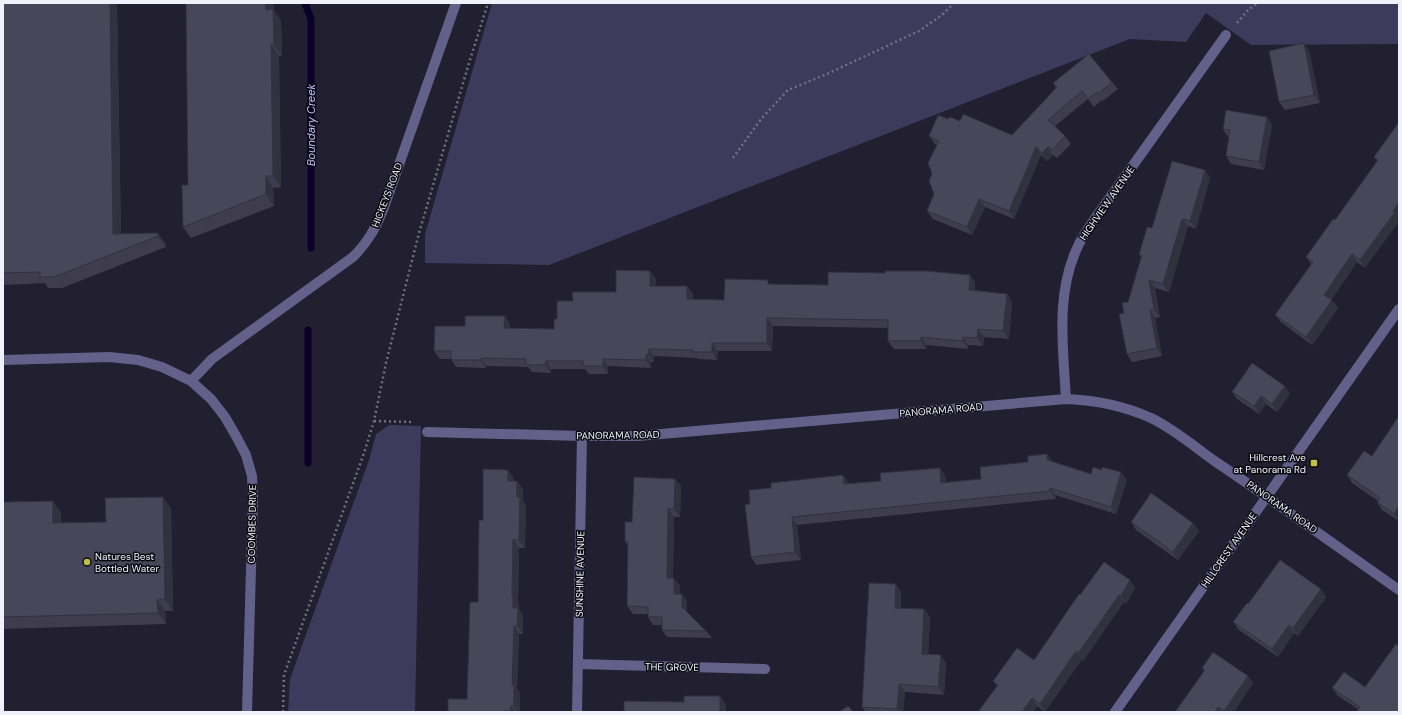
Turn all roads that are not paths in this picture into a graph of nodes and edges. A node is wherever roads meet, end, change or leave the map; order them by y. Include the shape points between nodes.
1 (456, 3) edge
2 (1226, 35) road end
3 (1399, 310) edge
4 (3, 360) edge
5 (192, 380) junction
6 (1066, 399) junction
7 (427, 432) road end
8 (582, 436) junction
9 (1267, 496) junction
10 (1399, 590) edge
11 (578, 664) junction
12 (765, 669) dead end
13 (247, 712) edge
14 (577, 712) edge
15 (1115, 712) edge

1 - 5 street, HICKEYS ROAD via 383,210 368,239 353,257 212,359
2 - 6 street, HIGHVIEW AVENUE via 1079,242 1066,278 1063,301
3 - 9 street, HILLCREST AVENUE
4 - 5 street, COOMBES DRIVE via 109,357 138,360
5 - 13 street, COOMBES DRIVE via 225,417 246,455 252,476
6 - 8 street, PANORAMA ROAD via 638,436
6 - 9 street, PANORAMA ROAD via 1111,404 1152,418 1172,429
7 - 8 street, PANORAMA ROAD
8 - 11 street, SUNSHINE AVENUE
9 - 10 street, PANORAMA ROAD
9 - 15 street, HILLCREST AVENUE
11 - 12 street, THE GROVE
11 - 14 street, SUNSHINE AVENUE

